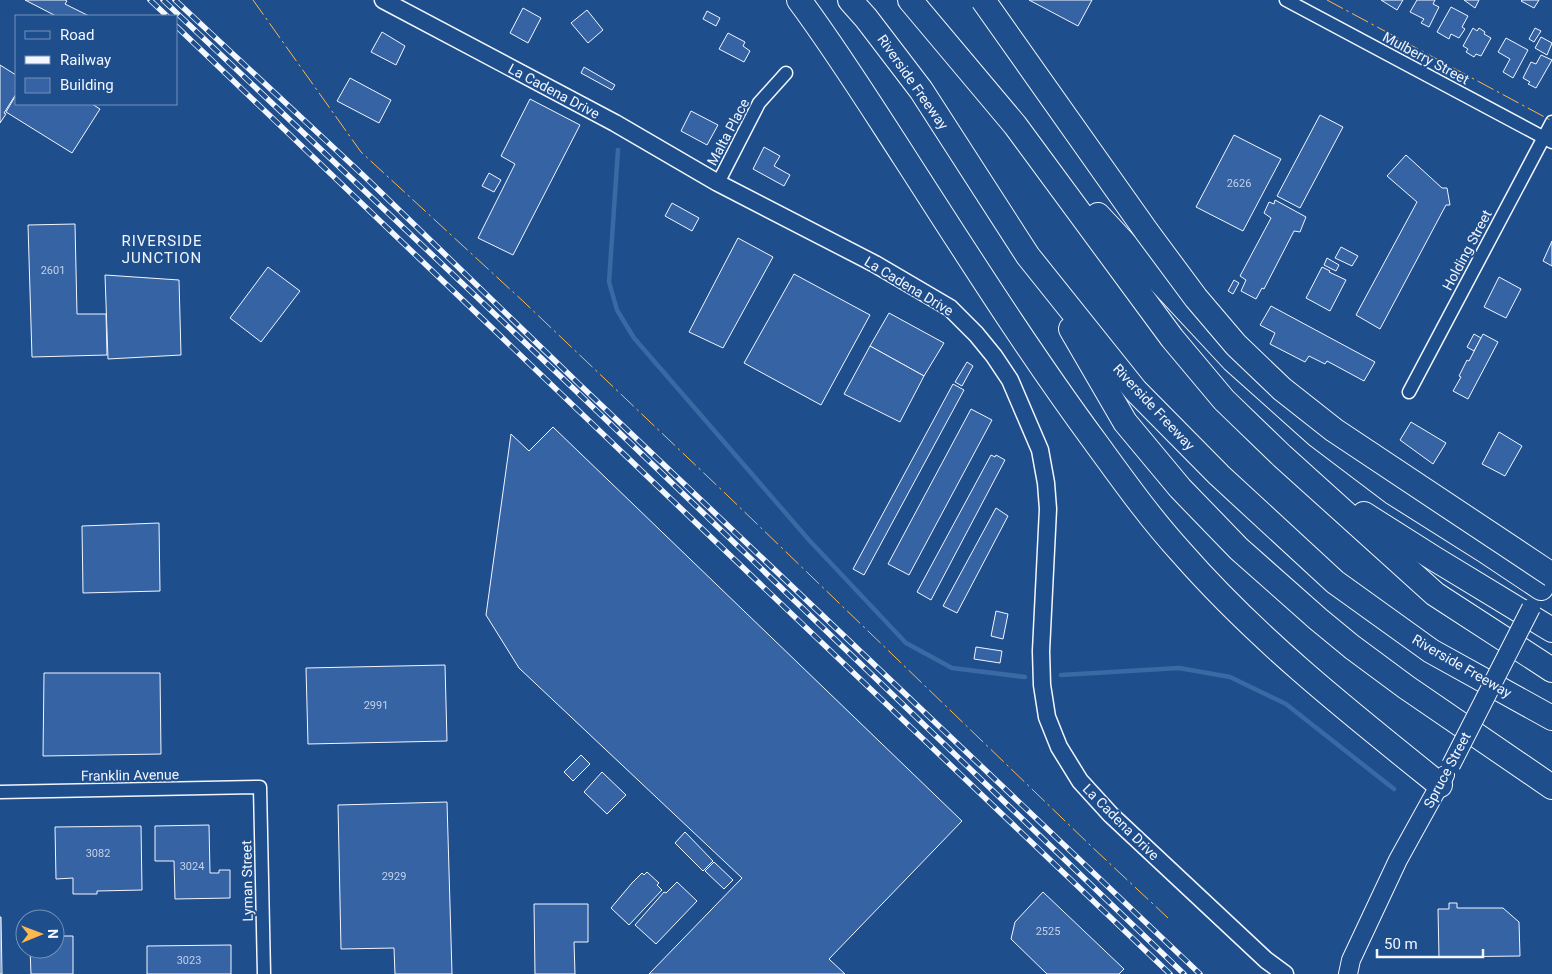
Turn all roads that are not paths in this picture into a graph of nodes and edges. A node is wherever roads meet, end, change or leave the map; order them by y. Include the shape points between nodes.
1 (383, 0) edge
2 (799, 0) edge
3 (850, 0) edge
4 (910, 0) edge
5 (983, 0) edge
6 (1286, 0) edge
7 (786, 73) dead end
8 (1552, 122) edge
9 (1015, 125) junction
10 (1548, 140) edge
11 (718, 183) junction
12 (1028, 256) junction
13 (1409, 392) dead end
14 (1282, 456) junction
15 (1552, 567) edge
16 (1541, 590) edge
17 (1552, 630) edge
18 (1552, 670) edge
19 (1552, 718) edge
20 (1445, 775) junction
21 (260, 787) joint
22 (1552, 787) edge
23 (0, 792) edge
24 (264, 974) edge
25 (1285, 974) edge
26 (1348, 974) edge

1 - 11 street, La Cadena Drive via 615,123
2 - 20 highway via 860,88 1010,322 1138,500 1180,552 1267,641 1341,706
3 - 12 highway, Riverside Freeway via 921,90
4 - 9 highway
5 - 16 highway, bridge via 1146,232 1236,345 1282,389
6 - 10 street, Mulberry Street
7 - 11 street, Malta Place via 759,103
8 - 10 street, Holding Street
9 - 14 highway via 1172,338 1224,400
9 - 16 highway via 1233,360 1318,436 1392,492
10 - 13 street, Holding Street
11 - 25 street, La Cadena Drive via 875,264 950,308 994,356 1010,380 1027,418 1040,450 1046,483 1042,685 1047,717 1059,747 1080,781 1111,815
12 - 19 highway, Riverside Freeway via 1136,391 1219,476 1335,582 1432,651
12 - 22 highway via 1125,422 1180,488 1224,533 1352,647
14 - 17 highway via 1379,524
14 - 18 highway via 1435,594
15 - 16 street, Spruce Street
16 - 20 main road, Spruce Street, bridge
20 - 26 main road, Spruce Street via 1398,860 1351,960
21 - 23 street, Franklin Avenue
21 - 24 street, Lyman Street

